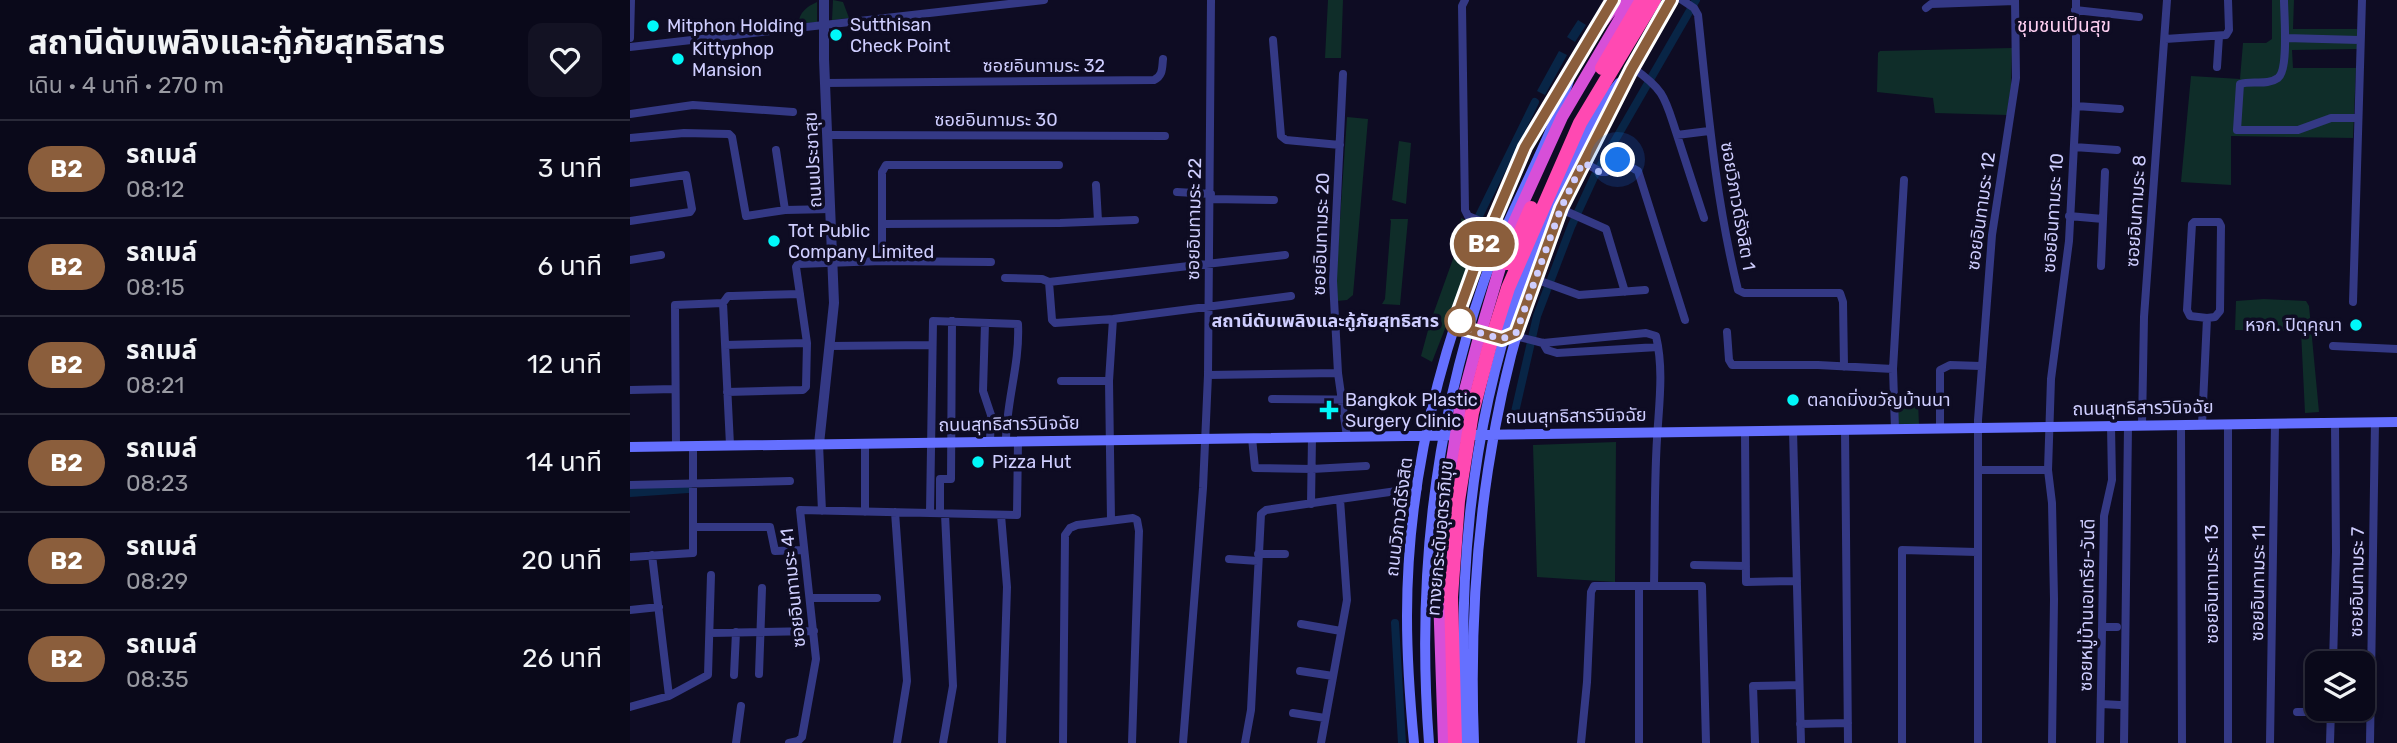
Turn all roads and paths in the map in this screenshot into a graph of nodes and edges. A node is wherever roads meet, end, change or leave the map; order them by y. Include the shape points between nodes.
1 (631, 0) edge
2 (824, 0) edge
3 (1044, 0) edge
4 (1211, 0) edge
5 (1465, 0) edge
6 (1613, 0) edge
7 (1619, 0) edge
8 (1631, 0) edge
9 (1642, 0) edge
10 (1654, 0) edge
11 (1671, 0) edge
12 (1682, 0) edge
13 (2167, 0) edge
14 (2228, 0) edge
15 (2284, 0) edge
16 (2362, 0) edge
17 (2015, 1) edge
18 (1017, 2) edge
19 (2076, 5) edge
20 (1926, 8) dead end
21 (2139, 17) dead end
22 (823, 26) junction
23 (2218, 36) junction
24 (630, 38) edge
25 (2285, 38) junction
26 (2165, 39) junction
27 (1273, 40) dead end
28 (2360, 40) junction
29 (1588, 41) junction
30 (630, 47) edge
31 (1163, 59) dead end
32 (1574, 64) junction
33 (2217, 67) dead end
34 (1632, 69) junction
35 (1343, 74) dead end
36 (825, 83) junction
37 (2076, 106) junction
38 (2120, 109) dead end
39 (793, 111) dead end
40 (630, 114) edge
41 (2357, 118) junction
42 (1709, 131) junction
43 (827, 135) junction
44 (1678, 135) junction
45 (1165, 136) dead end
46 (630, 138) edge
47 (1340, 145) junction
48 (2074, 147) junction
49 (776, 150) dead end
50 (2117, 150) dead end
51 (1059, 165) dead end
52 (1588, 165) junction
53 (2105, 172) dead end
54 (1905, 180) dead end
55 (630, 183) edge
56 (1096, 185) dead end
57 (1177, 192) dead end
58 (1211, 197) junction
59 (1274, 200) dead end
60 (1561, 208) junction
61 (831, 209) junction
62 (785, 210) junction
63 (2069, 216) junction
64 (1704, 218) dead end
65 (2103, 219) junction
66 (630, 220) edge
67 (1135, 220) dead end
68 (1098, 221) junction
69 (883, 224) junction
70 (1510, 225) junction
71 (1492, 226) junction
72 (1535, 233) junction
73 (661, 255) dead end
74 (1285, 255) dead end
75 (630, 260) edge
76 (882, 261) junction
77 (991, 262) dead end
78 (834, 263) junction
79 (1210, 265) junction
80 (2101, 267) dead end
81 (1005, 278) dead end
82 (1539, 281) junction
83 (1049, 282) junction
84 (1645, 289) dead end
85 (1625, 292) junction
86 (800, 294) junction
87 (1291, 296) dead end
88 (2353, 302) dead end
89 (723, 303) junction
90 (1209, 307) junction
91 (1457, 316) junction
92 (2207, 318) junction
93 (1113, 319) junction
94 (1685, 320) dead end
95 (952, 321) junction
96 (985, 323) junction
97 (1727, 332) dead end
98 (1527, 338) junction
99 (807, 343) junction
100 (725, 345) junction
101 (931, 345) junction
102 (830, 346) junction
103 (2333, 346) dead end
104 (1658, 347) junction
105 (2397, 349) edge
106 (1444, 358) junction
107 (1981, 366) junction
108 (1844, 367) junction
109 (1893, 369) junction
110 (1338, 373) junction
111 (1507, 373) junction
112 (1209, 375) junction
113 (1061, 381) dead end
114 (1109, 381) junction
115 (675, 389) junction
116 (630, 390) edge
117 (727, 392) junction
118 (1272, 399) dead end
119 (1342, 400) junction
120 (1390, 400) dead end
121 (2375, 422) junction
122 (2397, 422) edge
123 (2335, 423) junction
124 (2228, 424) junction
125 (2275, 424) junction
126 (2142, 425) junction
127 (2181, 425) junction
128 (2202, 425) junction
129 (2110, 426) junction
130 (2128, 426) junction
131 (2051, 427) junction
132 (1940, 428) junction
133 (1979, 428) junction
134 (1895, 429) junction
135 (1793, 430) junction
136 (1845, 430) junction
137 (1745, 431) junction
138 (1658, 432) junction
139 (1426, 435) junction
140 (1495, 435) junction
141 (1312, 437) junction
142 (1347, 437) junction
143 (1252, 438) junction
144 (1205, 439) junction
145 (1109, 440) junction
146 (1012, 441) junction
147 (931, 442) junction
148 (952, 442) junction
149 (990, 442) junction
150 (865, 443) junction
151 (819, 444) junction
152 (730, 445) junction
153 (676, 446) junction
154 (693, 446) junction
155 (630, 447) edge
156 (1366, 466) dead end
157 (1312, 469) junction
158 (1978, 470) junction
159 (2048, 470) junction
160 (790, 481) dead end
161 (694, 482) junction
162 (630, 485) edge
163 (1417, 492) junction
164 (1485, 497) junction
165 (1339, 499) junction
166 (1311, 504) junction
167 (822, 511) junction
168 (865, 512) junction
169 (895, 512) junction
170 (930, 513) junction
171 (942, 514) junction
172 (1001, 515) junction
173 (1111, 520) junction
174 (694, 527) junction
175 (1411, 541) junction
176 (1479, 543) junction
177 (804, 550) junction
178 (1977, 552) junction
179 (1285, 554) dead end
180 (652, 555) junction
181 (630, 557) edge
182 (1258, 558) junction
183 (1229, 559) dead end
184 (1694, 565) dead end
185 (1746, 566) junction
186 (711, 575) dead end
187 (1797, 581) junction
188 (1639, 586) junction
189 (1654, 586) junction
190 (762, 588) dead end
191 (810, 598) junction
192 (877, 598) dead end
193 (659, 607) junction
194 (630, 610) edge
195 (1301, 624) dead end
196 (2102, 627) junction
197 (2117, 627) dead end
198 (814, 631) junction
199 (1341, 631) junction
200 (736, 632) junction
201 (761, 632) junction
202 (710, 633) junction
203 (2333, 651) edge
204 (1300, 671) dead end
205 (759, 674) dead end
206 (734, 675) dead end
207 (1332, 676) junction
208 (1799, 685) junction
209 (669, 696) junction
210 (2101, 704) junction
211 (2120, 705) dead end
212 (741, 706) dead end
213 (630, 707) edge
214 (2297, 712) dead end
215 (2305, 712) edge
216 (1293, 713) dead end
217 (1325, 718) junction
218 (2331, 721) edge
219 (1848, 723) junction
220 (1800, 724) junction
221 (801, 741) edge
222 (736, 743) edge
223 (789, 743) edge
224 (897, 743) edge
225 (943, 743) edge
226 (1002, 743) edge
227 (1063, 743) edge
228 (1132, 743) edge
229 (1183, 743) edge
230 (1245, 743) edge
231 (1321, 743) edge
232 (1413, 743) edge
233 (1429, 743) edge
234 (1445, 743) edge
235 (1454, 743) edge
236 (1466, 743) edge
237 (1474, 743) edge
238 (1581, 743) edge
239 (1639, 743) edge
240 (1706, 743) edge
241 (1755, 743) edge
242 (1801, 743) edge
243 (1848, 743) edge
244 (1902, 743) edge
245 (1978, 743) edge
246 (2052, 743) edge
247 (2102, 743) edge
248 (2124, 743) edge
249 (2182, 743) edge
250 (2228, 743) edge
251 (2270, 743) edge
252 (2330, 743) edge
253 (2370, 743) edge

1 - 24 street
2 - 22 street, ถนนประชาสุข
3 - 18 street
4 - 58 street, ซอยอินทามระ 22
5 - 71 street via 1465,210
6 - 29 main road, ถนนวิภาวดีรังสิต
7 - 29 highway
8 - 70 highway via 1562,117
9 - 234 highway, ทางยกระดับอุตราภิมุข via 1568,128 1508,262 1479,347 1463,412 1448,515 1442,596
10 - 72 highway via 1578,121
10 - 235 highway, ทางยกระดับอุตราภิมุข via 1580,124 1530,232 1489,348 1472,413 1458,501 1451,597
11 - 34 main road
12 - 42 street, ซอยวิภาวดีรังสิต 1 via 1698,15
13 - 26 street, ซอยอินทามระ 8
14 - 23 street via 2229,30
15 - 25 street
16 - 28 street
17 - 20 street via 1931,4
17 - 107 street, ซอยอินทามระ 12 via 2016,78 1992,235
18 - 22 street
19 - 21 street
19 - 37 street, ซอยอินทามระ 10
22 - 30 street
22 - 36 street, ถนนประชาสุข
23 - 26 street
23 - 33 street
25 - 28 street
25 - 41 street via 2279,78 2240,84 2237,130 2298,130 2331,118
26 - 126 street, ซอยอินทามระ 8 via 2145,305
27 - 47 street via 1282,136
28 - 41 street
29 - 32 main road, ถนนวิภาวดีรังสิต
31 - 36 street, ซอยอินทามระ 32 via 1161,73 1154,80
32 - 70 main road via 1561,107
32 - 71 main road, ถนนวิภาวดีรังสิต via 1525,147
34 - 44 street via 1663,93
34 - 52 main road
34 - 72 main road via 1609,95
35 - 47 street, ซอยอินทามระ 20
36 - 43 street, ถนนประชาสุข
37 - 38 street
37 - 48 street, ซอยอินทามระ 10
39 - 40 street via 693,105
41 - 88 street
42 - 44 street
42 - 108 street, ซอยวิภาวดีรังสิต 1 via 1738,290 1840,293
43 - 45 street, ซอยอินทามระ 30
43 - 61 street, ถนนประชาสุข
44 - 64 street
46 - 62 street via 729,134 746,216
47 - 110 street, ซอยอินทามระ 20 via 1333,281
48 - 50 street
48 - 63 street, ซอยอินทามระ 10
49 - 62 street
51 - 69 street via 886,165 881,172
52 - 60 main road
52 - 94 street via 1601,173 1618,160 1638,171
53 - 65 street
54 - 109 street
55 - 66 street via 686,176 692,209
56 - 68 street
57 - 58 street
58 - 59 street
58 - 79 street, ซอยอินทามระ 22
60 - 82 main road
60 - 85 street via 1606,229
61 - 62 street
61 - 78 street, ถนนประชาสุข
63 - 65 street
63 - 131 street, ซอยอินทามระ 10 via 2051,379
65 - 80 street
67 - 68 street
68 - 69 street
69 - 76 street
70 - 233 main road via 1485,279 1465,343 1433,498 1425,594
70 - 234 highway via 1460,409 1447,499 1439,594
71 - 91 main road, ถนนวิภาวดีรังสิต
72 - 235 highway via 1506,286 1486,347 1456,499 1449,596
72 - 236 main road via 1484,412 1470,500 1462,596
73 - 75 street
74 - 79 street
76 - 77 street
76 - 78 street
78 - 86 street via 798,264
78 - 102 street, ถนนประชาสุข
79 - 83 street
79 - 90 street, ซอยอินทามระ 22
81 - 83 street
82 - 85 street via 1585,296
82 - 98 main road
83 - 93 street via 1054,323
84 - 85 street
86 - 89 street via 728,296
86 - 99 street
87 - 90 street
89 - 100 street
89 - 115 street via 674,307
90 - 93 street
90 - 112 street, ซอยอินทามระ 22
91 - 98 main road via 1466,329 1502,339
91 - 106 main road, ถนนวิภาวดีรังสิต
92 - 92 street via 2187,313 2194,222 2219,222 2221,226 2220,311
92 - 128 street
93 - 114 street
95 - 96 street
95 - 101 street via 933,321
95 - 148 street
96 - 146 street via 1018,325 1018,358 1006,414
96 - 149 street via 983,391 990,415
97 - 108 street via 1732,365
98 - 104 street via 1556,353
98 - 104 street via 1646,333 1656,336
98 - 111 main road
99 - 100 street
99 - 117 street via 805,389
100 - 117 street
101 - 102 street
101 - 147 street
102 - 151 street, ถนนประชาสุข
103 - 105 street
104 - 138 street
106 - 111 main road via 1447,381 1454,388 1484,394 1495,390
106 - 139 main road, ถนนวิภาวดีรังสิต
107 - 132 street via 1950,365 1940,370
107 - 133 street, ซอยอินทามระ 12
108 - 109 street
109 - 134 street
110 - 112 street
110 - 119 street, ซอยอินทามระ 20
111 - 140 main road
112 - 144 street, ซอยอินทามระ 22
113 - 114 street
114 - 145 street
115 - 116 street
115 - 153 street
117 - 152 street
118 - 119 street
119 - 120 street
119 - 142 street, ซอยอินทามระ 20
121 - 122 main road, ถนนสุทธิสารวินิจฉัย
121 - 123 main road, ถนนสุทธิสารวินิจฉัย
121 - 253 street, ซอยอินทามระ 7
123 - 125 main road, ถนนสุทธิสารวินิจฉัย
123 - 203 street
124 - 125 main road, ถนนสุทธิสารวินิจฉัย
124 - 128 main road, ถนนสุทธิสารวินิจฉัย
124 - 250 street, ซอยอินทามระ 13
125 - 251 street, ซอยอินทามระ 11
126 - 127 main road, ถนนสุทธิสารวินิจฉัย
126 - 130 main road, ถนนสุทธิสารวินิจฉัย
127 - 128 main road, ถนนสุทธิสารวินิจฉัย
127 - 249 street
129 - 130 main road, ถนนสุทธิสารวินิจฉัย
129 - 131 main road, ถนนสุทธิสารวินิจฉัย
129 - 196 street, ซอยหมู่บ้านเอเทรีย-วันดี via 2112,480 2104,509
130 - 248 street
131 - 133 main road, ถนนสุทธิสารวินิจฉัย
131 - 159 street, ซอยอินทามระ 10
132 - 133 main road, ถนนสุทธิสารวินิจฉัย
132 - 134 main road, ถนนสุทธิสารวินิจฉัย
133 - 158 street, ซอยอินทามระ 12
134 - 136 main road, ถนนสุทธิสารวินิจฉัย
135 - 136 main road, ถนนสุทธิสารวินิจฉัย
135 - 137 main road, ถนนสุทธิสารวินิจฉัย
135 - 187 street
136 - 219 street
137 - 138 main road, ถนนสุทธิสารวินิจฉัย
137 - 185 street
138 - 140 main road, ถนนสุทธิสารวินิจฉัย
138 - 189 street
139 - 140 main road, ถนนสุทธิสารวินิจฉัย
139 - 142 main road, ถนนสุทธิสารวินิจฉัย
139 - 163 main road, ถนนวิภาวดีรังสิต
140 - 164 main road
141 - 142 main road, ถนนสุทธิสารวินิจฉัย
141 - 143 main road, ถนนสุทธิสารวินิจฉัย
141 - 157 street
143 - 144 main road, ถนนสุทธิสารวินิจฉัย
143 - 157 street via 1255,468
144 - 145 main road, ถนนสุทธิสารวินิจฉัย
144 - 229 street, ซอยอินทามระ 22
145 - 146 main road, ถนนสุทธิสารวินิจฉัย
145 - 173 street
146 - 149 main road, ถนนสุทธิสารวินิจฉัย
146 - 172 street via 1017,515
147 - 148 main road, ถนนสุทธิสารวินิจฉัย
147 - 150 main road, ถนนสุทธิสารวินิจฉัย
147 - 170 street
148 - 149 main road, ถนนสุทธิสารวินิจฉัย
148 - 171 street via 951,479 940,479
150 - 151 main road, ถนนสุทธิสารวินิจฉัย
150 - 168 street
151 - 152 main road, ถนนสุทธิสารวินิจฉัย
151 - 167 street
152 - 154 main road, ถนนสุทธิสารวินิจฉัย
153 - 154 main road, ถนนสุทธิสารวินิจฉัย
153 - 155 main road, ถนนสุทธิสารวินิจฉัย
154 - 161 street
156 - 157 street
157 - 166 street
158 - 159 street
158 - 178 street, ซอยอินทามระ 12
159 - 246 street, ซอยอินทามระ 10 via 2054,599
160 - 161 street
161 - 162 street
161 - 174 street
163 - 164 main road via 1444,469 1468,471 1477,478
163 - 165 street
163 - 175 main road, ถนนวิภาวดีรังสิต
164 - 176 main road
165 - 166 street
165 - 199 street via 1347,586
166 - 182 street via 1261,513
167 - 168 street
167 - 177 street, ซอยอินทามระ 41 via 800,510
168 - 169 street
169 - 170 street
169 - 224 street via 907,681
170 - 171 street
171 - 172 street
171 - 225 street via 953,686
172 - 226 street via 1007,587
173 - 227 street via 1077,525 1065,535
173 - 228 street via 1133,518 1139,531
174 - 177 street via 770,527 774,550
174 - 180 street via 693,553
175 - 176 main road via 1434,531 1462,533
175 - 232 main road, ถนนวิภาวดีรังสิต via 1407,614
176 - 237 main road via 1472,639
177 - 191 street, ซอยอินทามระ 41
178 - 244 street via 1902,550
178 - 245 street, ซอยอินทามระ 12
179 - 182 street
180 - 181 street
180 - 193 street
182 - 183 street
182 - 230 street via 1251,710
184 - 185 street
185 - 187 street via 1745,582
186 - 202 street
187 - 208 street
188 - 189 street
188 - 238 street via 1594,586 1591,592
188 - 239 street
189 - 240 street via 1702,586
190 - 201 street
191 - 192 street
191 - 198 street, ซอยอินทามระ 41
193 - 194 street
193 - 209 street
195 - 199 street
196 - 197 street
196 - 210 street, ซอยหมู่บ้านเอเทรีย-วันดี
198 - 201 street
198 - 221 street, ซอยอินทามระ 41 via 816,659
199 - 207 street
200 - 201 street
200 - 202 street
200 - 206 street
201 - 205 street
202 - 209 street via 708,675
204 - 207 street
207 - 217 street
208 - 220 street
208 - 241 street via 1753,686
209 - 213 street
210 - 211 street
210 - 247 street, ซอยหมู่บ้านเอเทรีย-วันดี
212 - 222 street
214 - 215 street
216 - 217 street
217 - 231 street
218 - 252 street
219 - 220 street
219 - 243 street
220 - 242 street
221 - 223 street, ซอยอินทามระ 41

